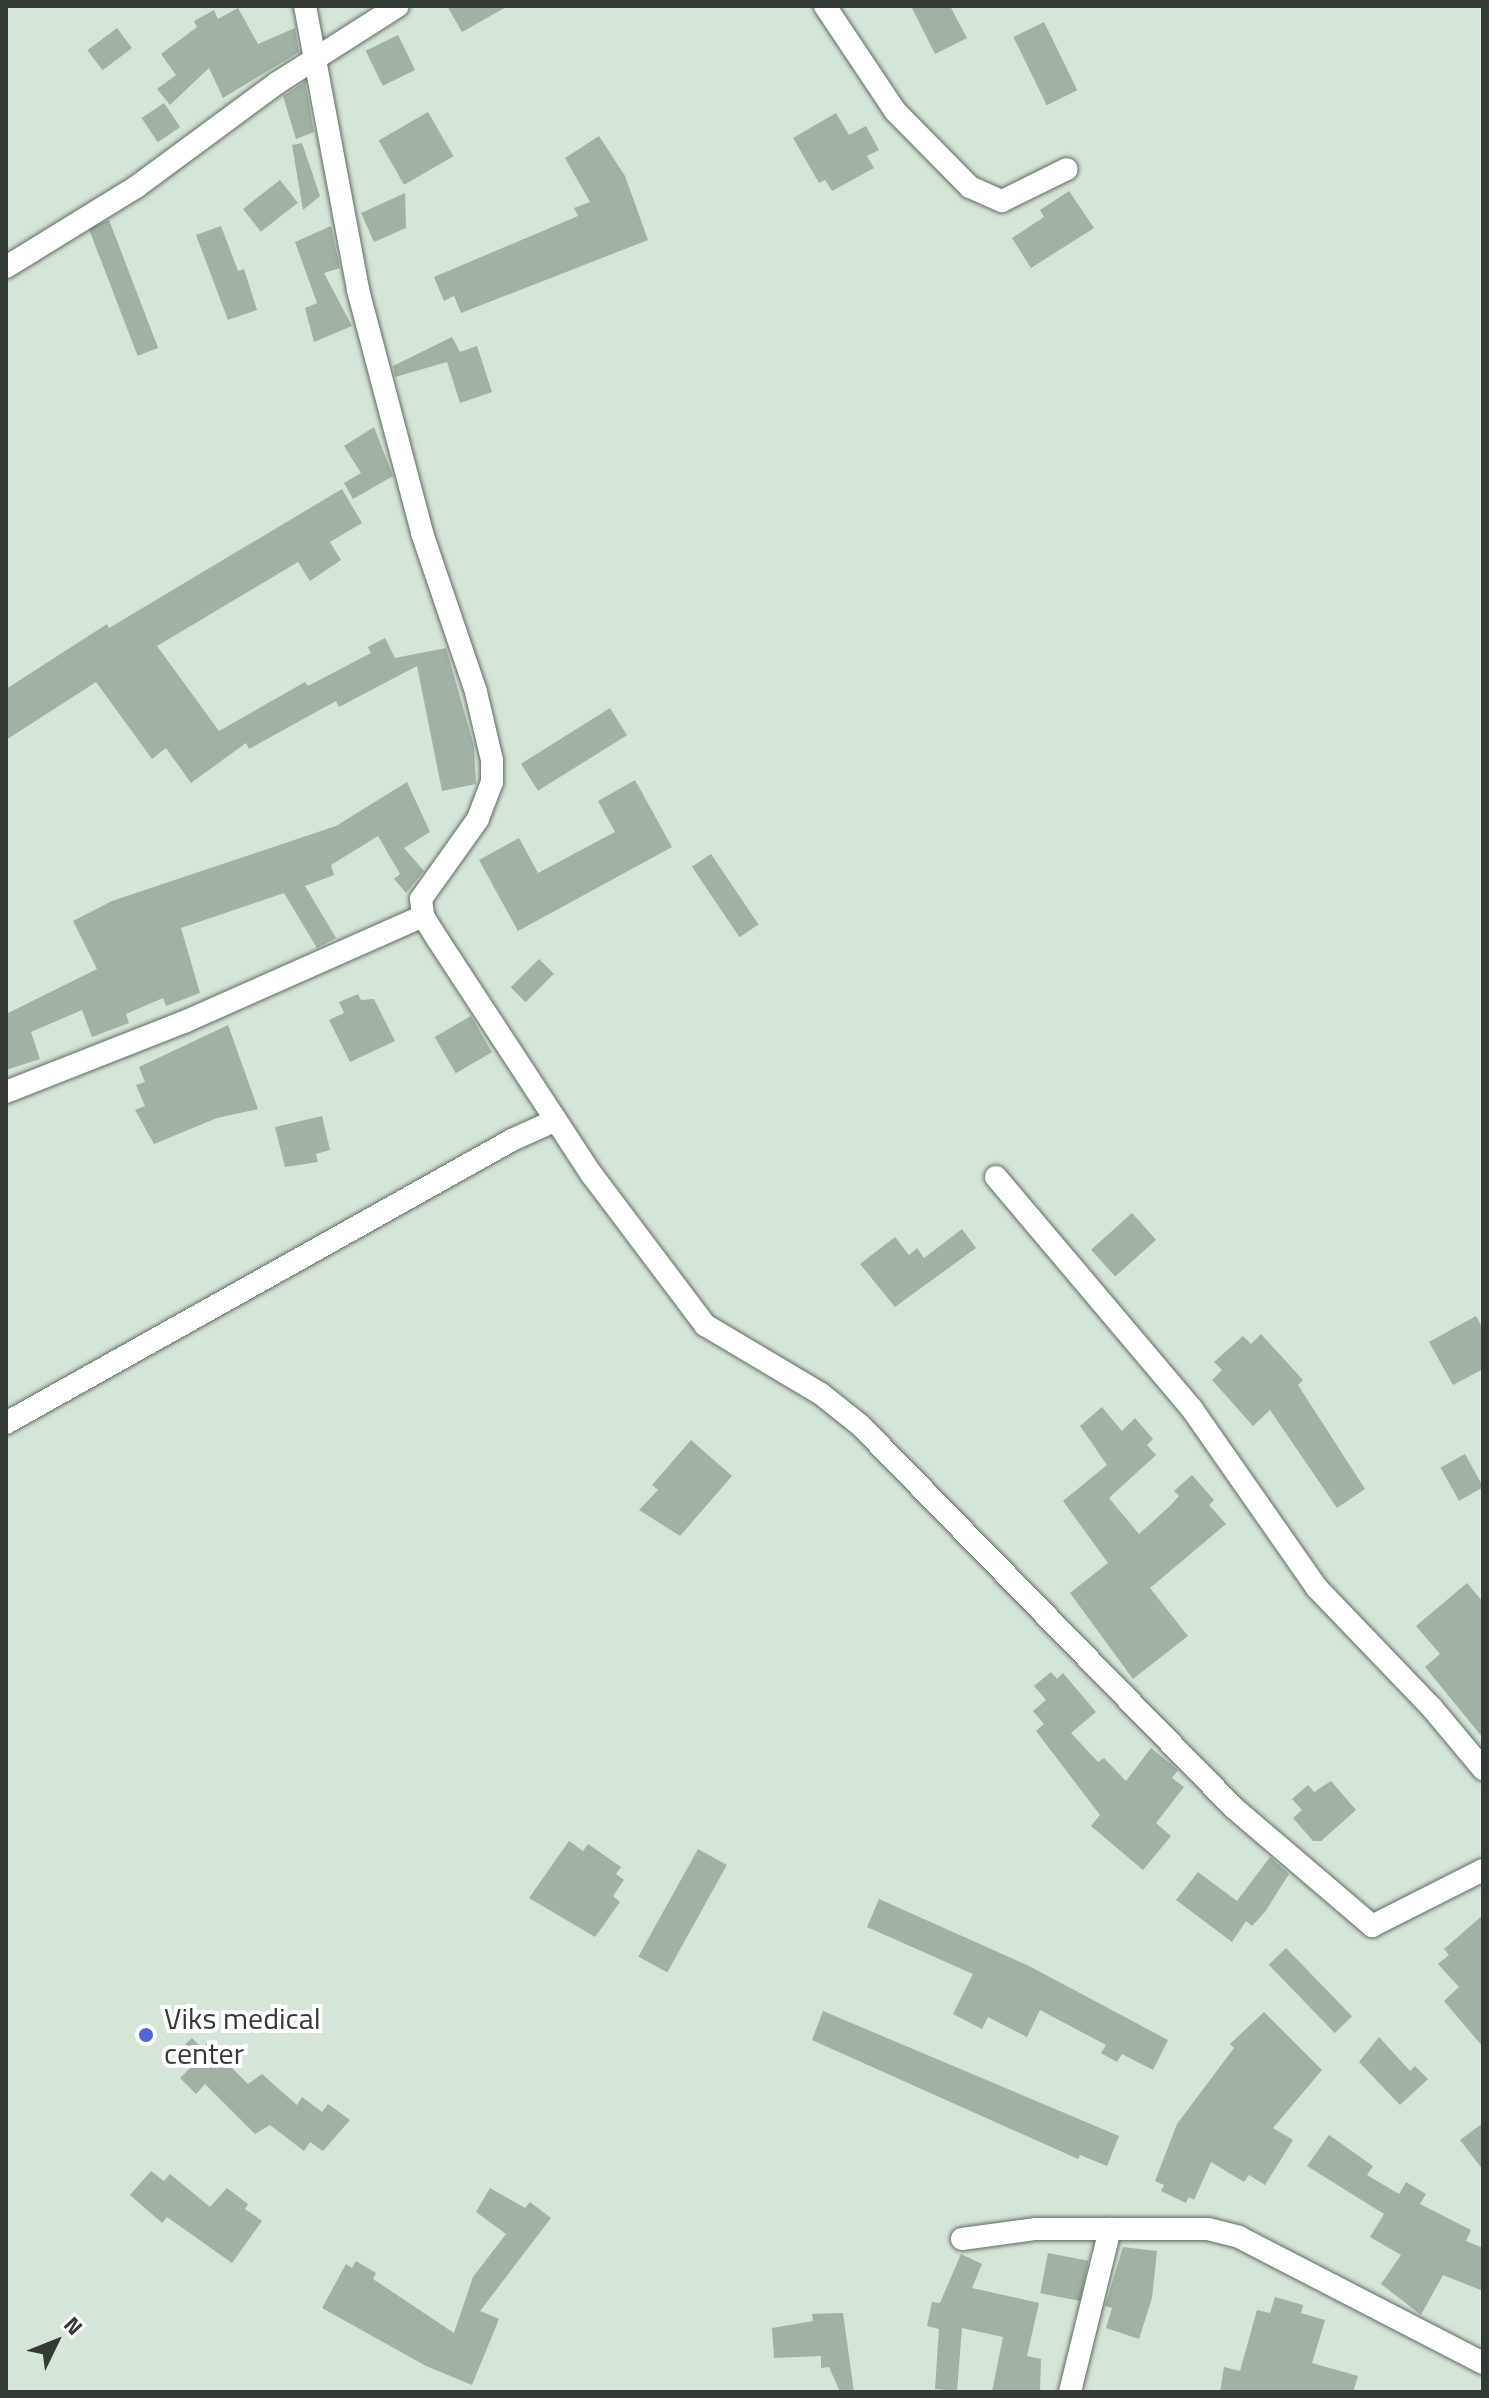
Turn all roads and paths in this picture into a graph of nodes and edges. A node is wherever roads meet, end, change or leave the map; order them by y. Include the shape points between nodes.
1 (305, 6) edge
2 (398, 6) edge
3 (825, 6) edge
4 (315, 60) junction
5 (1067, 169) dead end
6 (6, 267) edge
7 (423, 916) junction
8 (6, 1092) edge
9 (556, 1120) junction
10 (996, 1177) dead end
11 (6, 1423) edge
12 (1483, 1769) edge
13 (1483, 1870) edge
14 (1110, 2229) junction
15 (962, 2239) dead end
16 (1483, 2363) edge
17 (1070, 2392) edge

1 - 4 street
2 - 4 street
3 - 5 street via 895,111 970,187 1002,201
4 - 6 street via 136,187
4 - 7 street via 358,290 422,533 476,692 492,760 492,782 478,819 421,899
7 - 8 street via 184,1022
7 - 9 street
9 - 11 street
9 - 13 street via 705,1325 821,1394 860,1425 1140,1717 1234,1808 1369,1924 1379,1924
10 - 12 street via 1192,1409 1325,1598
14 - 15 street via 1036,2229
14 - 16 street via 1208,2229 1239,2237
14 - 17 street

